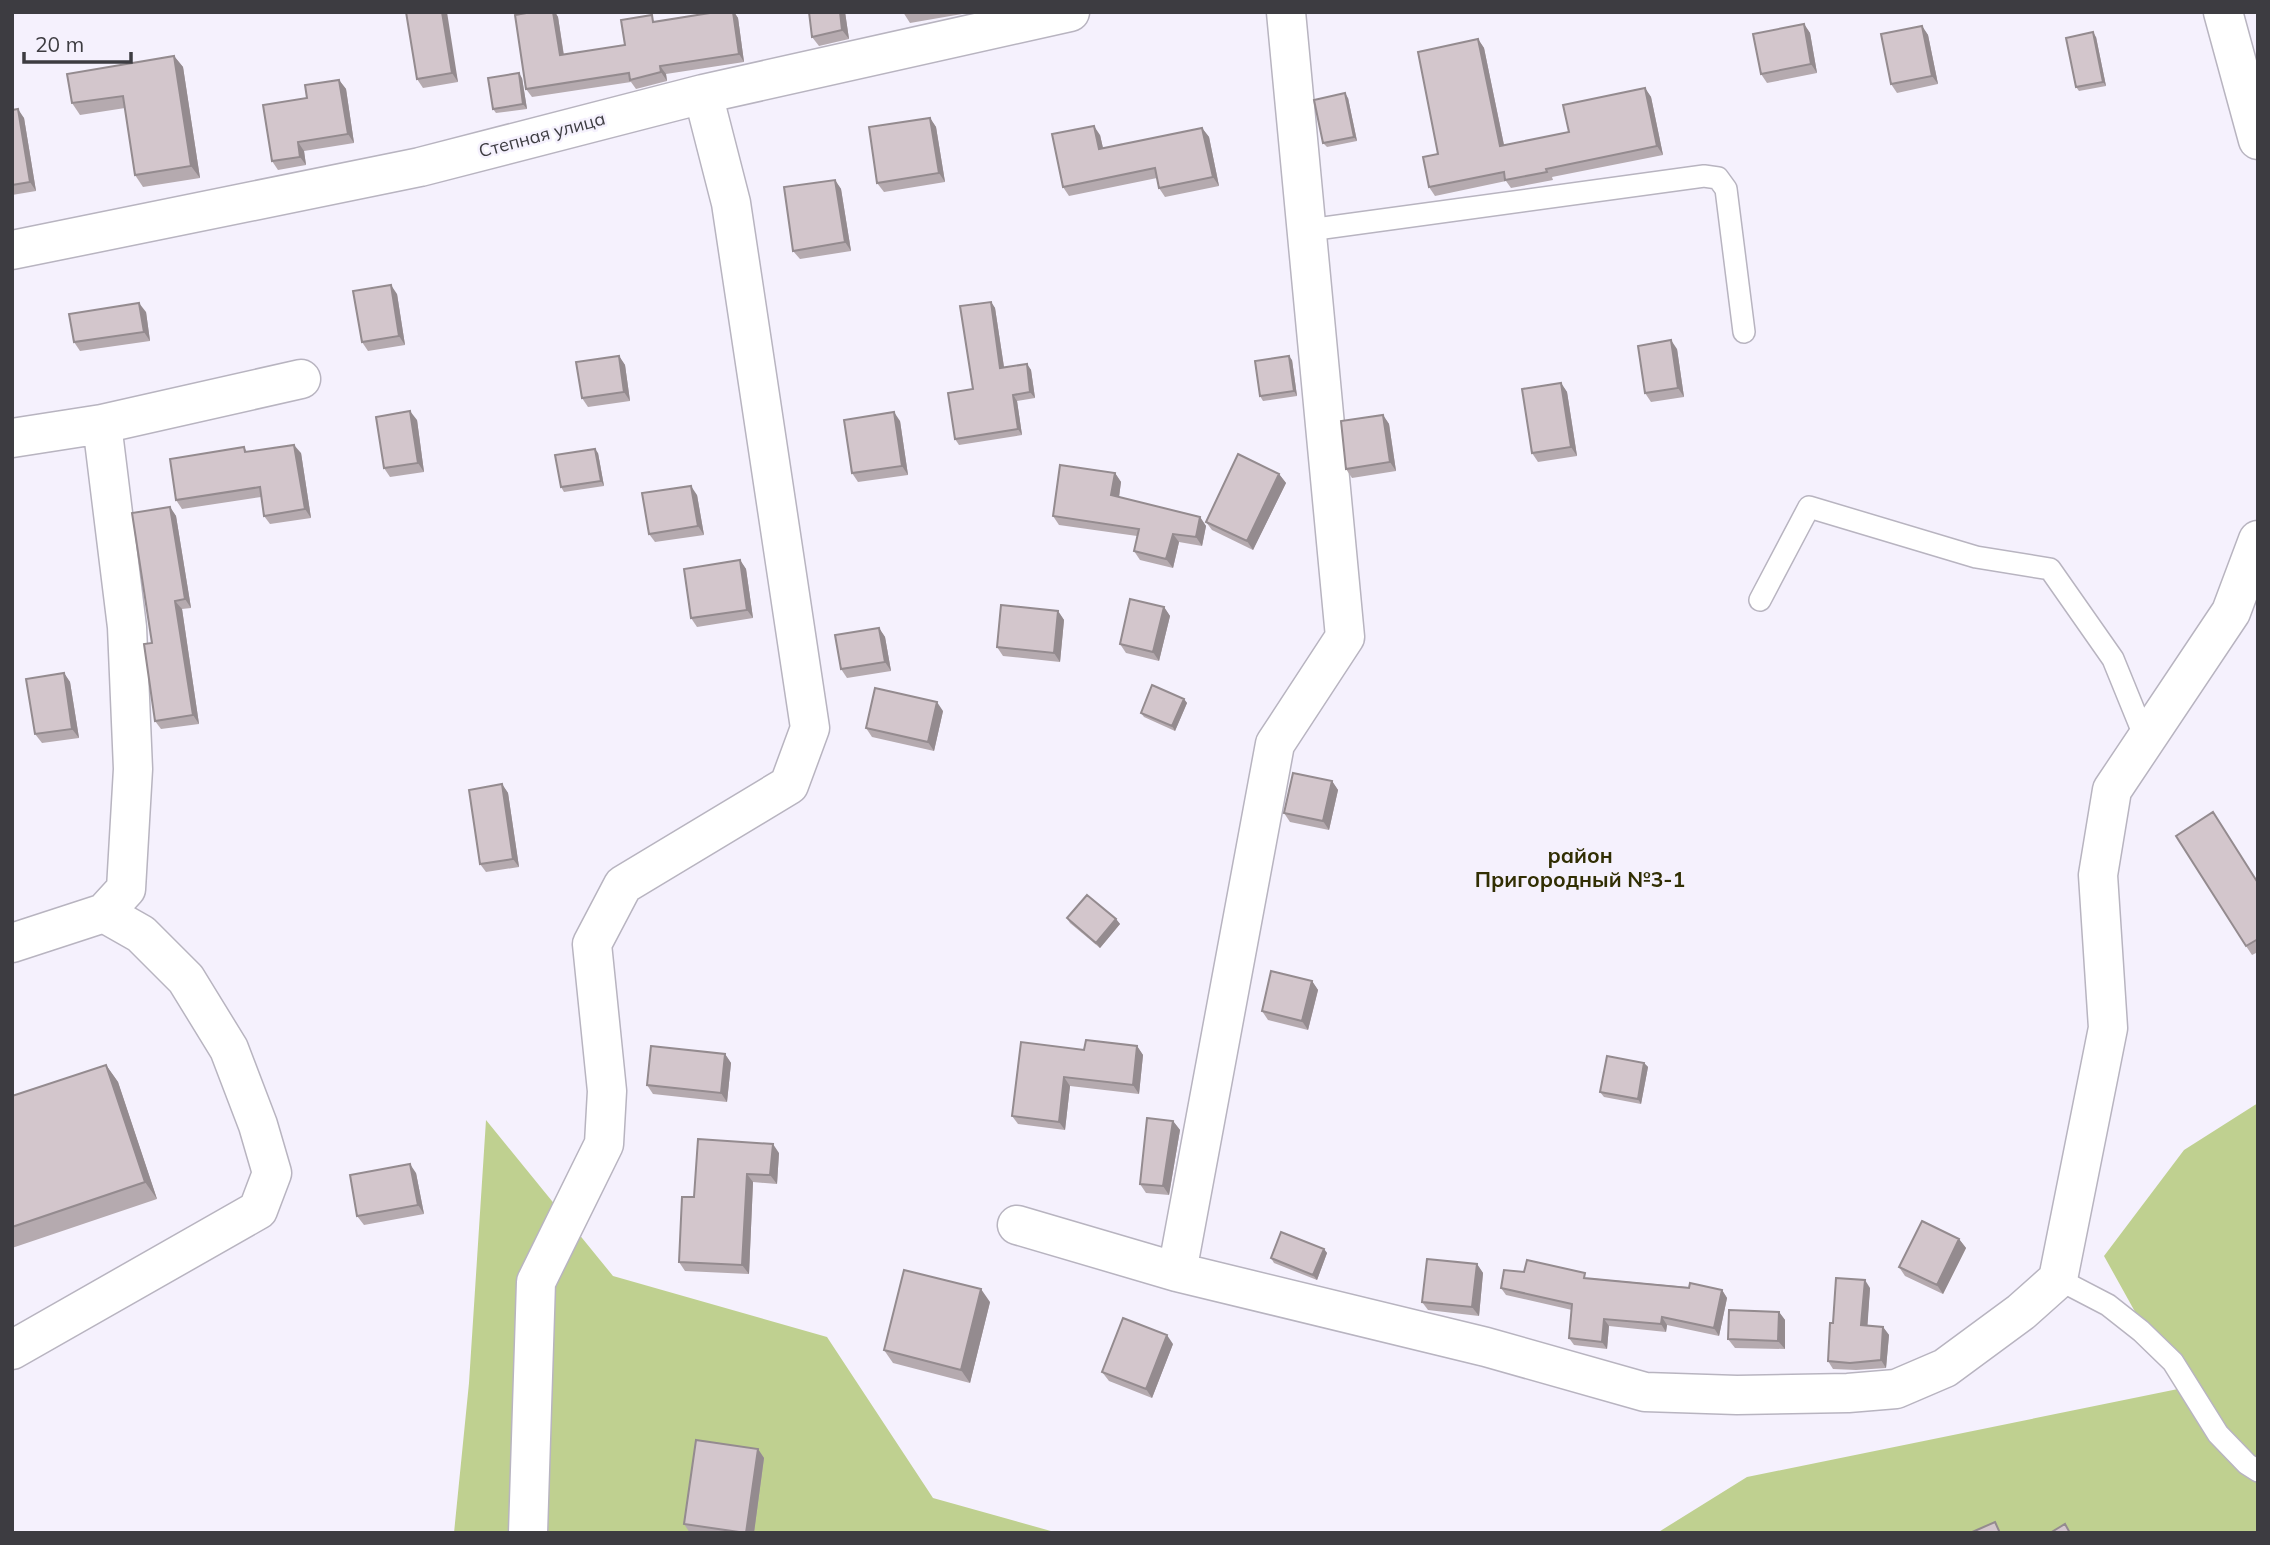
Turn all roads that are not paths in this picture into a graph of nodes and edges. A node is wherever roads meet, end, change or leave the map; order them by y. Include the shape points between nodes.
1 (1070, 12) edge
2 (1286, 12) edge
3 (2223, 12) edge
4 (703, 94) junction
5 (2258, 139) edge
6 (1308, 230) junction
7 (12, 250) edge
8 (1744, 332) dead end
9 (301, 379) dead end
10 (102, 424) junction
11 (12, 438) edge
12 (2258, 540) edge
13 (1760, 600) dead end
14 (2146, 740) junction
15 (104, 913) junction
16 (12, 943) edge
17 (1017, 1225) dead end
18 (1177, 1272) junction
19 (2058, 1279) junction
20 (12, 1350) edge
21 (2258, 1471) edge
22 (528, 1533) edge

1 - 4 street, Степная улица
2 - 6 street
3 - 5 street
4 - 7 street, Степная улица via 420,167
4 - 22 street via 732,204 810,728 789,785 623,885 592,944 607,1091 604,1144 536,1282
6 - 8 lane via 1704,176 1718,178 1726,190
6 - 18 street via 1345,637 1275,744
9 - 10 street
10 - 11 street
10 - 15 street via 127,627 133,769 126,889
12 - 14 street via 2231,612
13 - 14 lane via 1809,507 1976,557 2050,569 2113,659
14 - 19 street via 2112,790 2098,876 2108,1028
15 - 16 street
15 - 20 street via 141,934 186,979 229,1048 272,1173 258,1210
17 - 18 street
18 - 19 street via 1645,1392 1737,1395 1896,1389 1945,1368
19 - 21 lane via 2108,1305 2141,1331 2173,1362 2217,1434

